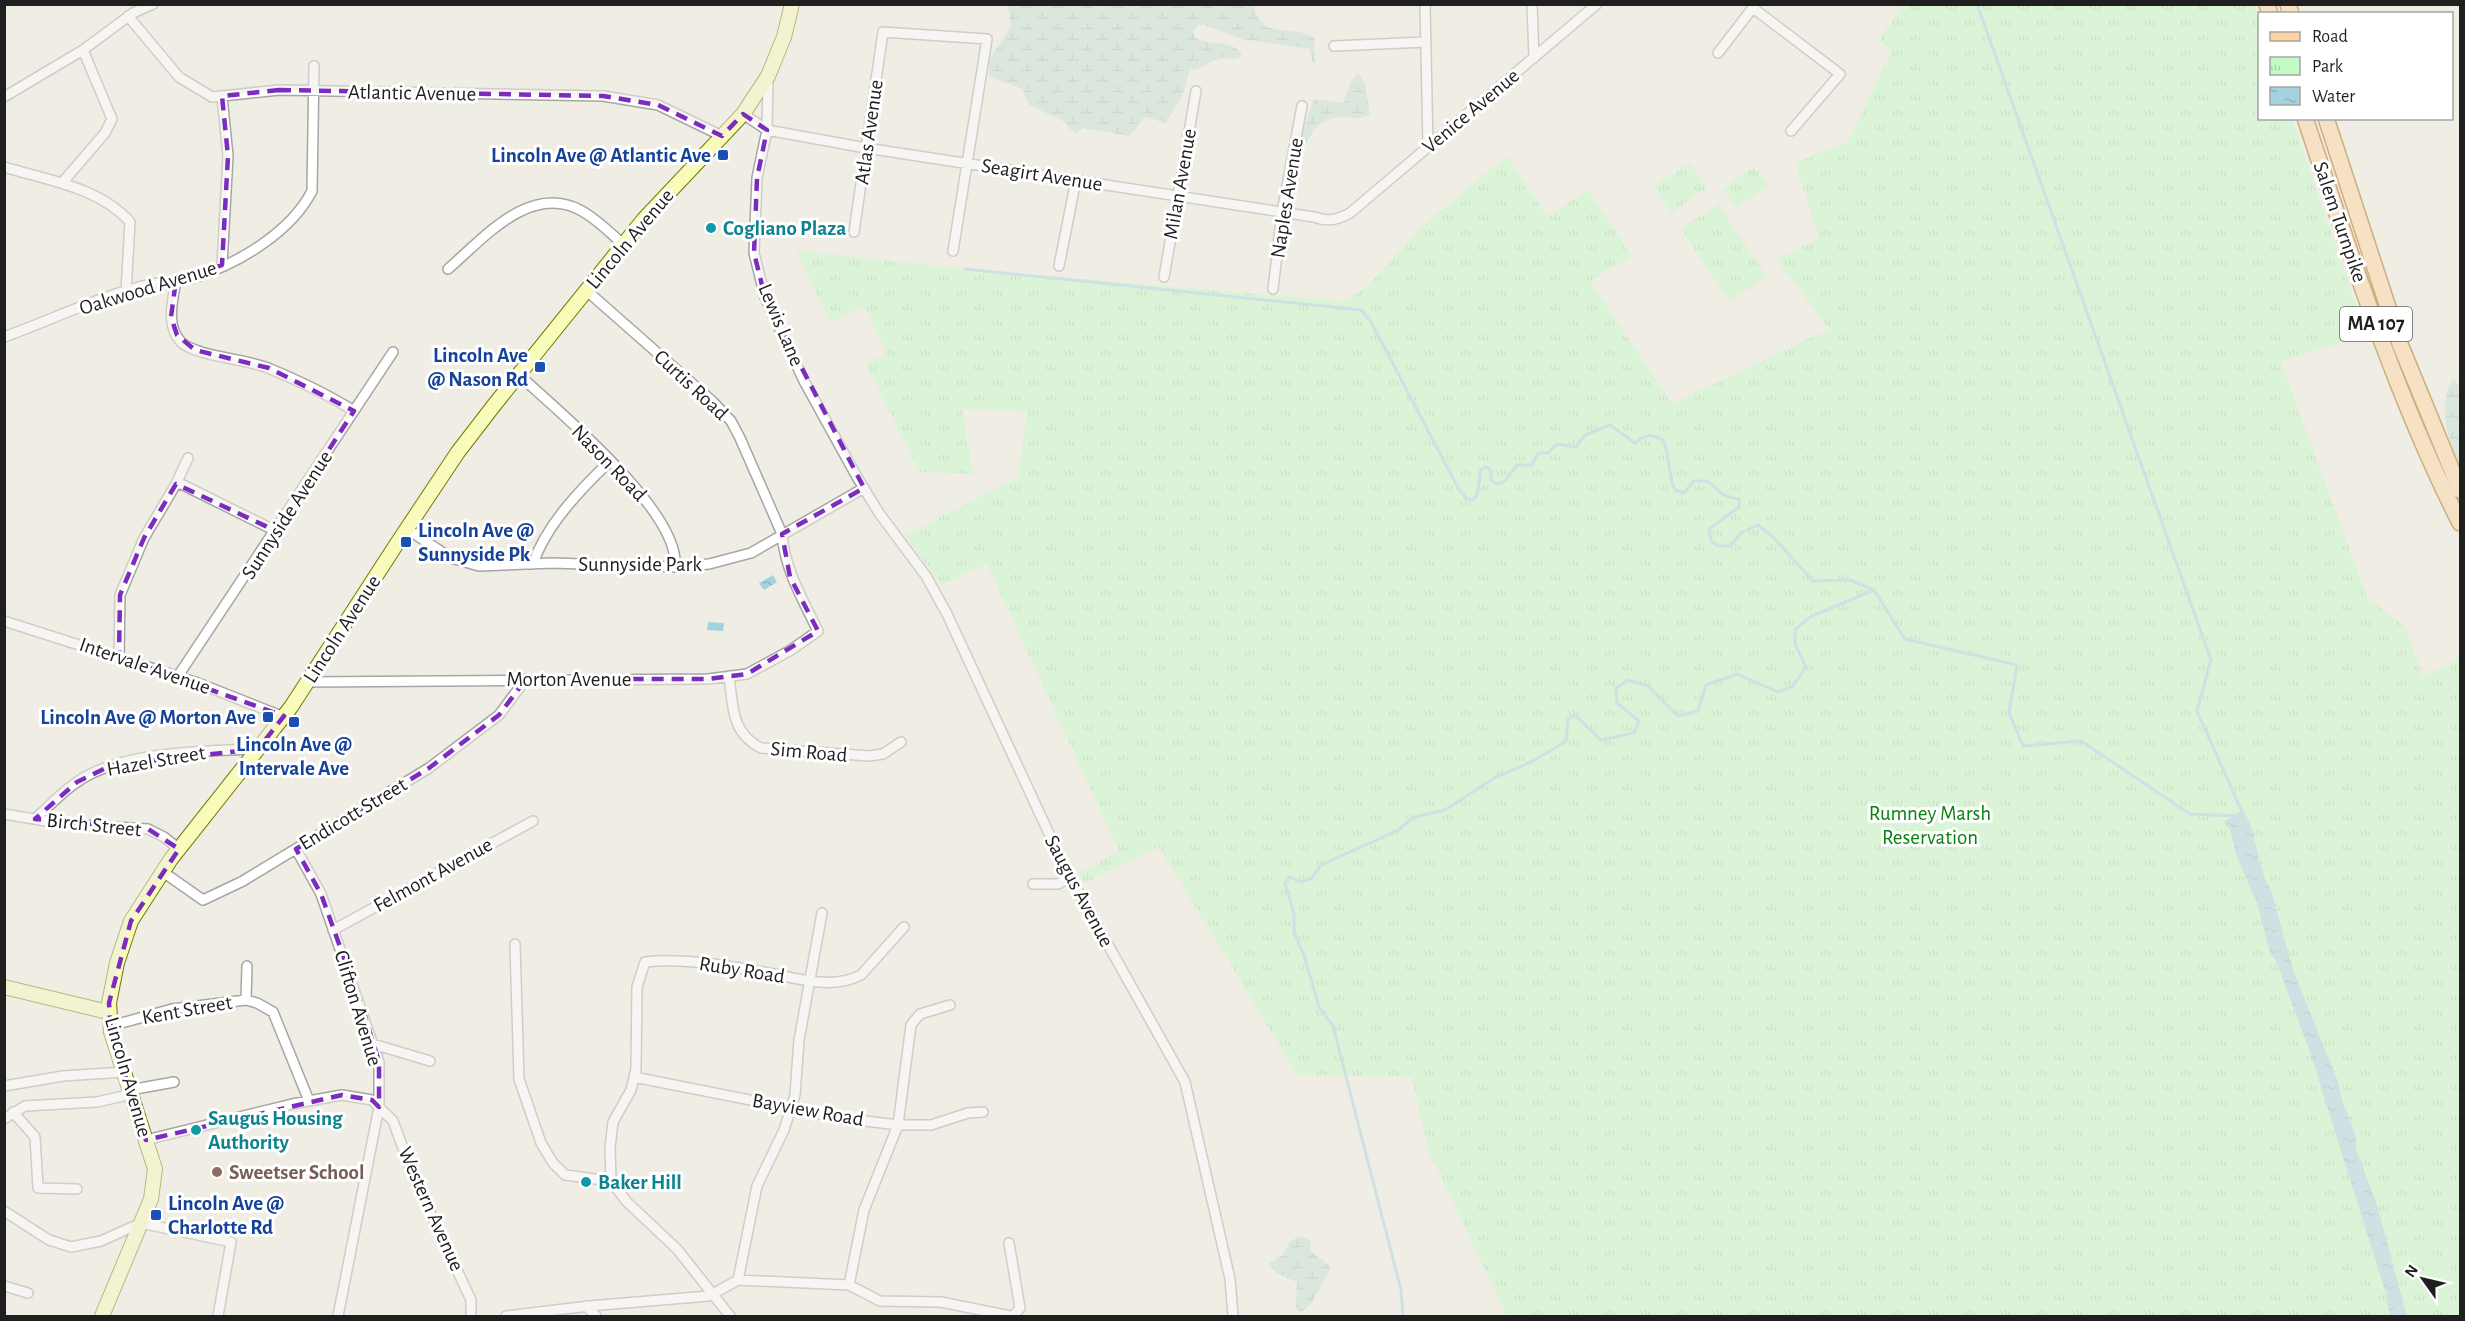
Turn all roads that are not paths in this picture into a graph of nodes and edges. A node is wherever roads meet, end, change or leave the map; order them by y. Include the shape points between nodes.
1 (153, 4) edge
2 (792, 4) edge
3 (1425, 4) edge
4 (1532, 4) edge
5 (1598, 4) edge
6 (1754, 6) edge
7 (128, 16) junction
8 (1426, 42) junction
9 (1334, 46) dead end
10 (83, 50) junction
11 (1718, 53) dead end
12 (1534, 58) junction
13 (314, 66) dead end
14 (768, 76) junction
15 (312, 91) junction
16 (1196, 91) dead end
17 (222, 96) junction
18 (4, 97) edge
19 (1302, 106) dead end
20 (743, 114) junction
21 (2306, 120) edge
22 (2327, 120) edge
23 (767, 130) junction
24 (1791, 131) dead end
25 (722, 136) junction
26 (1428, 147) junction
27 (866, 148) junction
28 (967, 163) junction
29 (4, 167) edge
30 (1076, 180) junction
31 (62, 183) junction
32 (1177, 195) junction
33 (1282, 212) junction
34 (1344, 216) joint
35 (854, 232) dead end
36 (624, 245) junction
37 (953, 250) dead end
38 (222, 265) junction
39 (1059, 266) dead end
40 (448, 269) dead end
41 (1164, 277) dead end
42 (176, 280) junction
43 (1273, 289) dead end
44 (586, 290) junction
45 (126, 292) junction
46 (4, 338) edge
47 (393, 352) dead end
48 (518, 374) junction
49 (354, 411) junction
50 (189, 458) dead end
51 (609, 461) junction
52 (176, 484) junction
53 (864, 488) junction
54 (2460, 490) edge
55 (2460, 523) edge
56 (406, 529) junction
57 (276, 531) junction
58 (782, 534) junction
59 (532, 564) junction
60 (675, 567) junction
61 (4, 621) edge
62 (818, 631) joint
63 (119, 657) junction
64 (178, 676) junction
65 (729, 676) junction
66 (526, 680) junction
67 (308, 681) junction
68 (284, 717) junction
69 (901, 742) dead end
70 (258, 749) junction
71 (4, 814) edge
72 (35, 819) junction
73 (533, 820) dead end
74 (178, 849) junction
75 (296, 849) junction
76 (163, 872) junction
77 (1070, 877) junction
78 (1033, 884) dead end
79 (822, 913) dead end
80 (904, 927) dead end
81 (333, 930) junction
82 (515, 944) dead end
83 (247, 966) dead end
84 (811, 983) junction
85 (4, 987) edge
86 (246, 1000) junction
87 (950, 1005) dead end
88 (108, 1012) junction
89 (111, 1026) junction
90 (373, 1044) junction
91 (430, 1061) dead end
92 (124, 1072) junction
93 (634, 1077) junction
94 (174, 1082) dead end
95 (4, 1086) edge
96 (131, 1092) junction
97 (309, 1101) junction
98 (379, 1107) junction
99 (791, 1108) junction
100 (13, 1112) junction
101 (983, 1112) dead end
102 (4, 1119) edge
103 (898, 1125) junction
104 (146, 1140) junction
105 (610, 1181) junction
106 (77, 1189) dead end
107 (4, 1211) edge
108 (141, 1223) junction
109 (1009, 1243) dead end
110 (738, 1280) junction
111 (849, 1285) junction
112 (4, 1286) edge
113 (27, 1293) dead end
114 (712, 1294) junction
115 (586, 1306) junction
116 (1013, 1316) edge
117 (102, 1317) edge
118 (218, 1317) edge
119 (338, 1317) edge
120 (471, 1317) edge
121 (506, 1317) edge
122 (596, 1317) edge
123 (730, 1317) edge
124 (1233, 1317) edge

1 - 7 street
2 - 14 main road, Lincoln Avenue
3 - 8 street
4 - 12 street
5 - 12 street, Venice Avenue
6 - 11 street
6 - 24 street via 1840,74
7 - 10 street
7 - 17 street, Atlantic Avenue via 179,77 212,97
8 - 9 street
8 - 26 street
10 - 18 street
10 - 31 street via 112,118 105,133
12 - 26 street, Venice Avenue
13 - 15 street, Oakwood Avenue
14 - 20 main road, Lincoln Avenue
14 - 23 street, Lewis Lane
15 - 17 street, Atlantic Avenue
15 - 25 street, Atlantic Avenue via 603,96 658,105
15 - 38 street, Oakwood Avenue via 312,191 280,229
16 - 32 street, Milan Avenue
17 - 38 street via 228,156
19 - 33 street, Naples Avenue
20 - 23 street, Seagirt Avenue
20 - 25 main road, Lincoln Avenue
21 - 55 main road, Salem Turnpike / MA 107 via 2397,381
22 - 54 main road, Salem Turnpike / MA 107 via 2400,344
23 - 27 street, Seagirt Avenue
23 - 53 street, Lewis Lane via 757,178 754,244 765,297 804,381
25 - 36 main road, Lincoln Avenue
26 - 34 street, Venice Avenue
27 - 28 street, Seagirt Avenue
27 - 28 street, Atlas Avenue via 884,33 987,39
27 - 35 street, Atlas Avenue
28 - 30 street, Seagirt Avenue
28 - 37 street
29 - 31 street
30 - 32 street, Seagirt Avenue
30 - 39 street
31 - 45 street via 91,195 130,222
32 - 33 street, Seagirt Avenue
32 - 41 street, Milan Avenue
33 - 34 street, Seagirt Avenue via 1326,221
33 - 43 street, Naples Avenue
36 - 40 street via 580,210 568,205 537,204 514,214
36 - 44 main road, Lincoln Avenue
38 - 42 street, Oakwood Avenue via 195,277
42 - 45 street, Oakwood Avenue
42 - 49 street via 171,317 182,342 195,350 269,369
44 - 48 main road, Lincoln Avenue
44 - 58 street, Curtis Road via 731,421
45 - 46 street, Oakwood Avenue
47 - 49 street, Sunnyside Avenue
48 - 51 street, Nason Road
48 - 56 main road, Lincoln Avenue
49 - 57 street, Sunnyside Avenue
50 - 52 street
51 - 59 street via 561,516 539,546
51 - 60 street, Nason Road via 647,501 670,537 677,556
52 - 57 street
52 - 63 street via 144,538 120,595
53 - 58 street, Sunnyside Park
53 - 77 street, Saugus Avenue via 926,576 947,614
56 - 59 street, Sunnyside Park via 451,558 479,566
56 - 67 main road, Lincoln Avenue
57 - 64 street, Sunnyside Avenue
58 - 60 street, Sunnyside Park via 751,553 721,563
58 - 62 street, Curtis Road via 790,577
59 - 60 street, Sunnyside Park
61 - 63 street, Intervale Avenue
62 - 65 street, Morton Avenue via 747,674
63 - 64 street, Intervale Avenue
64 - 68 street, Intervale Avenue
65 - 66 street, Morton Avenue
65 - 69 street, Sim Road via 736,727 761,748 862,757 883,754
66 - 67 street, Morton Avenue
66 - 75 street, Endicott Street via 499,715 429,768
67 - 68 main road, Lincoln Avenue
68 - 70 main road, Lincoln Avenue
70 - 72 street, Hazel Street via 112,765 77,782
70 - 74 main road, Lincoln Avenue
71 - 72 street, Birch Street
72 - 74 street, Birch Street via 148,829
73 - 81 street, Felmont Avenue
74 - 76 main road, Lincoln Avenue
75 - 76 street, Endicott Street via 203,900
75 - 81 street, Clifton Avenue via 321,894
76 - 88 main road, Lincoln Avenue via 131,921 117,963
77 - 78 street via 1058,884
77 - 124 street, Saugus Avenue via 1185,1082 1230,1279
79 - 84 street
80 - 84 street, Ruby Road via 861,975
81 - 90 street, Clifton Avenue
82 - 105 street via 519,1078 541,1143 553,1164 565,1174
83 - 86 street
84 - 93 street, Ruby Road via 672,959 645,962 637,987
84 - 99 street
85 - 88 main road
86 - 89 street, Kent Street via 172,1009
86 - 97 street, Kent Street via 273,1012
87 - 103 street via 913,1019
88 - 89 main road, Lincoln Avenue
89 - 92 main road, Lincoln Avenue
90 - 91 street
90 - 98 street, Clifton Avenue via 379,1062
92 - 95 street via 63,1076
92 - 96 main road, Lincoln Avenue
93 - 99 street, Bayview Road
93 - 105 street via 613,1122
94 - 96 street
96 - 100 street via 97,1101 25,1106
96 - 104 main road, Lincoln Avenue
97 - 98 street via 342,1095 372,1100
97 - 104 street
98 - 119 street, Clifton Avenue
98 - 120 street, Western Avenue via 393,1121 414,1178 471,1300
99 - 103 street, Bayview Road
99 - 110 street via 757,1186
100 - 102 street
100 - 106 street via 35,1137 38,1188
101 - 103 street, Bayview Road via 931,1125
103 - 111 street via 864,1210
104 - 108 main road, Lincoln Avenue via 155,1168 151,1199
105 - 114 street via 677,1249
107 - 108 street via 49,1240 71,1247 101,1241
108 - 117 main road, Lincoln Avenue
108 - 118 street via 231,1242
109 - 116 street via 1020,1308
110 - 111 street
110 - 114 street
111 - 116 street via 880,1301 941,1302
112 - 113 street
114 - 115 street
114 - 123 street
115 - 121 street
115 - 122 street

